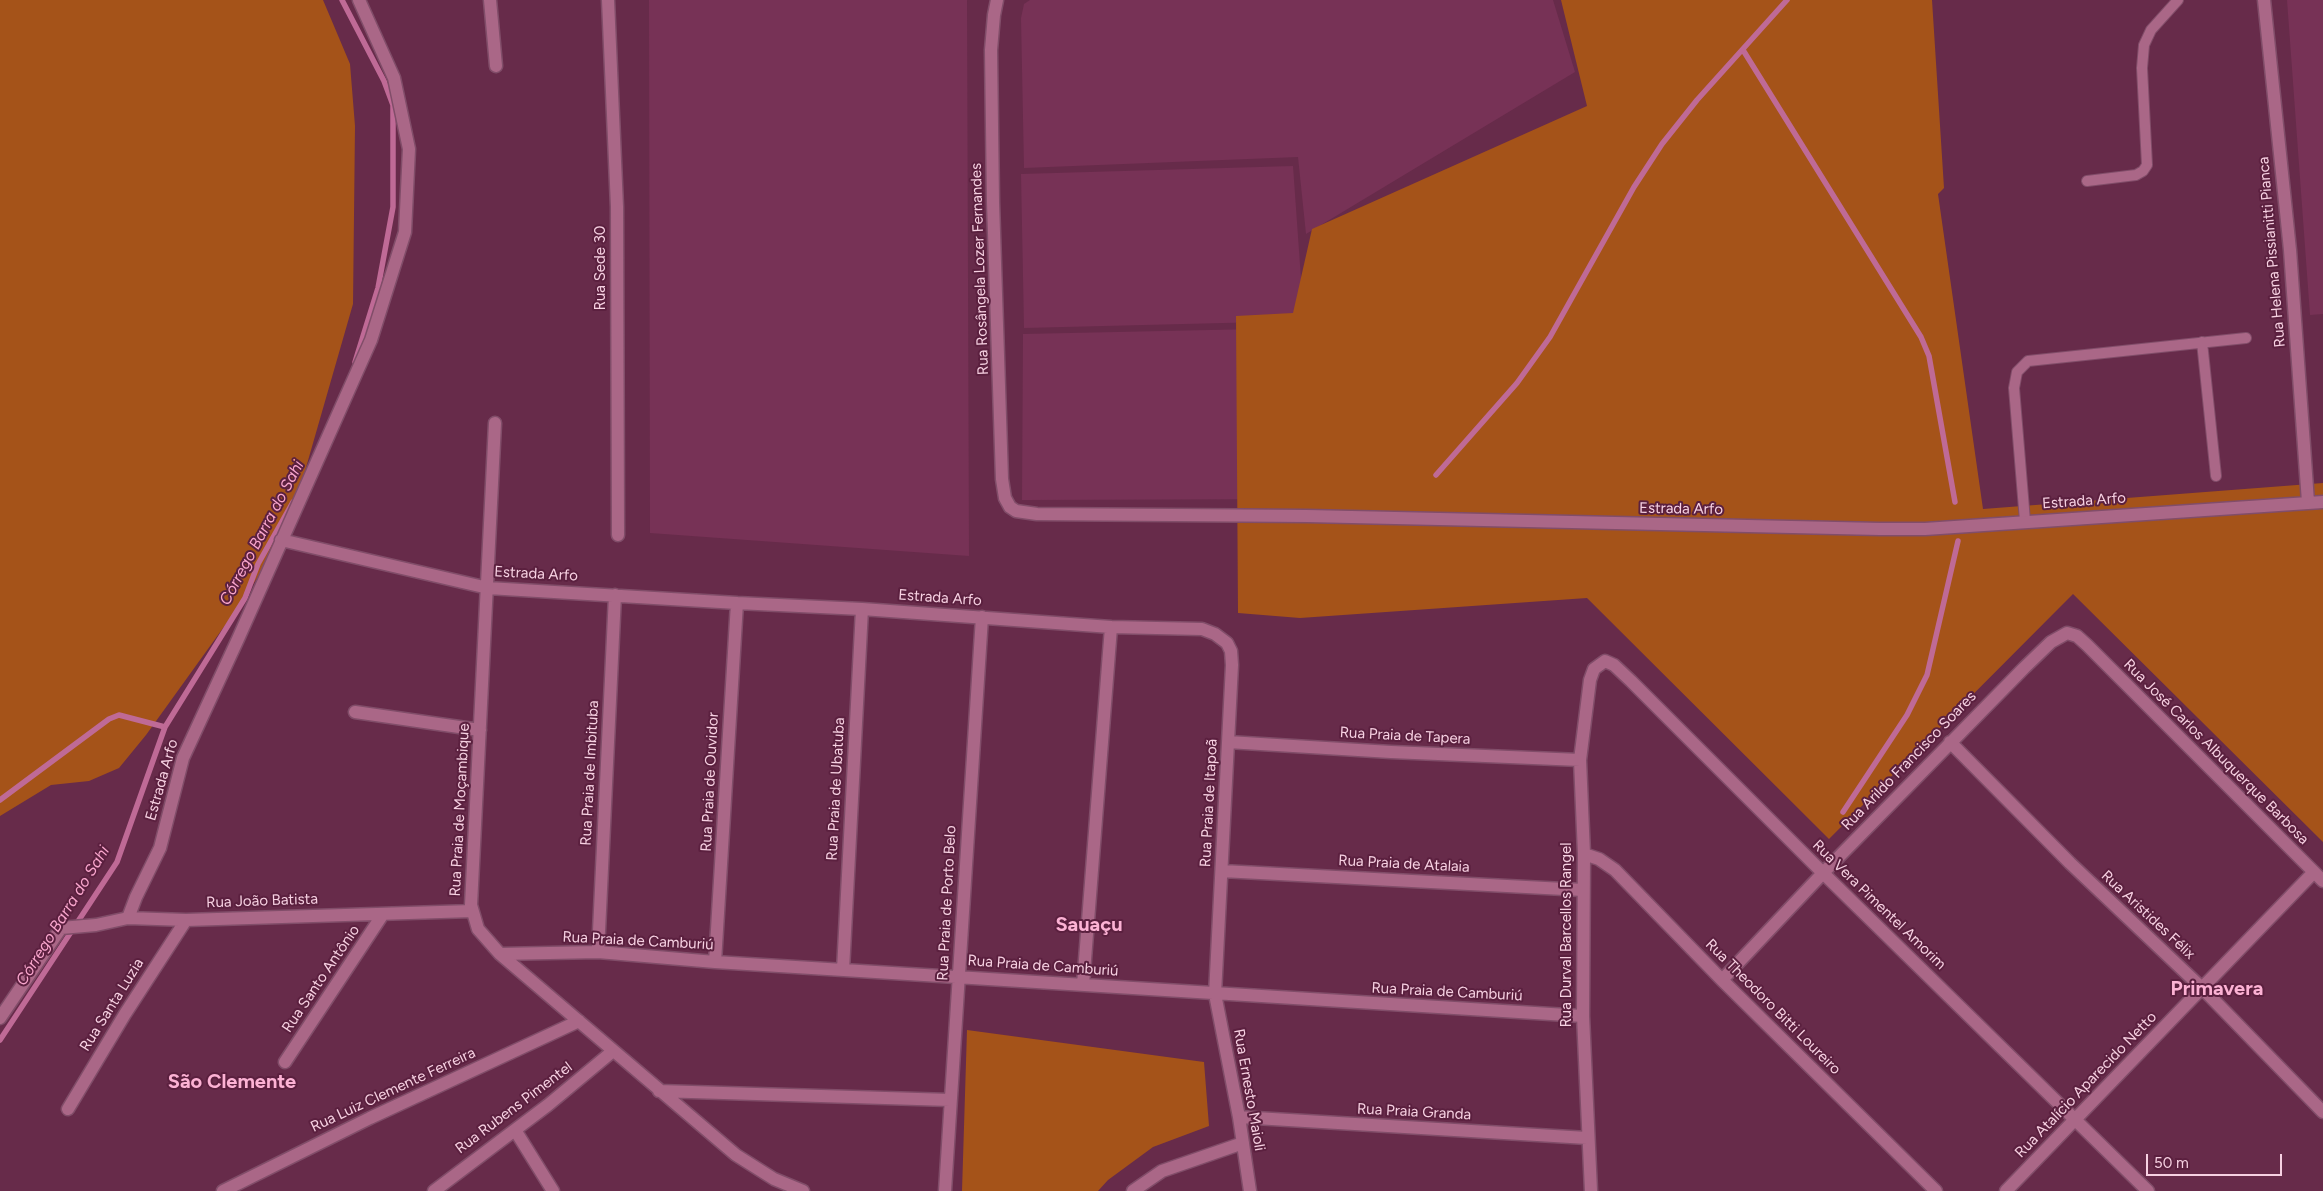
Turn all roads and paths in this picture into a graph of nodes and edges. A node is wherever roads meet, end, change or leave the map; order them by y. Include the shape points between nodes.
1 (359, 0) edge
2 (490, 0) edge
3 (608, 0) edge
4 (998, 0) edge
5 (2178, 0) edge
6 (2264, 0) edge
7 (496, 66) dead end
8 (2087, 181) dead end
9 (2246, 338) dead end
10 (2202, 342) junction
11 (495, 423) dead end
12 (2216, 476) dead end
13 (2308, 502) junction
14 (2323, 502) edge
15 (1037, 514) joint
16 (2025, 521) junction
17 (618, 535) dead end
18 (281, 540) junction
19 (488, 588) junction
20 (615, 595) junction
21 (737, 603) junction
22 (862, 609) junction
23 (982, 617) junction
24 (1111, 627) junction
25 (1202, 629) joint
26 (2086, 645) joint
27 (1590, 680) joint
28 (354, 712) dead end
29 (480, 730) junction
30 (1228, 742) junction
31 (1950, 742) junction
32 (1580, 760) junction
33 (1584, 854) junction
34 (1222, 871) junction
35 (1822, 873) junction
36 (2318, 877) edge
37 (1584, 890) junction
38 (472, 911) junction
39 (384, 914) junction
40 (128, 918) junction
41 (186, 920) junction
42 (598, 952) junction
43 (500, 954) junction
44 (716, 962) junction
45 (843, 970) junction
46 (959, 978) junction
47 (1722, 980) junction
48 (1083, 985) junction
49 (2203, 989) junction
50 (1215, 994) junction
51 (1583, 1016) junction
52 (0, 1018) edge
53 (578, 1021) junction
54 (613, 1051) junction
55 (285, 1062) dead end
56 (659, 1091) junction
57 (950, 1100) junction
58 (68, 1109) dead end
59 (2323, 1112) edge
60 (1239, 1117) junction
61 (2074, 1119) junction
62 (515, 1130) junction
63 (1587, 1138) junction
64 (1243, 1143) junction
65 (223, 1191) edge
66 (434, 1191) edge
67 (553, 1191) edge
68 (803, 1191) edge
69 (945, 1191) edge
70 (1133, 1191) edge
71 (1250, 1191) edge
72 (1591, 1191) edge
73 (1936, 1191) edge
74 (2006, 1191) edge
75 (2148, 1191) edge

1 - 18 street via 394,78 409,149 404,232 371,340
2 - 7 street
3 - 17 street, Rua Sede 30 via 618,207
4 - 15 street, Rua Rosângela Lozer Fernandes via 992,50 993,183 1002,479 1010,507
5 - 8 lane via 2151,30 2144,45 2142,68 2147,165 2136,175
6 - 13 street, Rua Helena Pissianitti Pianca via 2290,250
9 - 10 lane
10 - 12 lane
10 - 16 lane via 2028,361 2017,372 2014,388
11 - 19 street, Rua Praia de Moçambique
13 - 14 street, Estrada Arfo
13 - 16 street, Estrada Arfo
15 - 16 street, Estrada Arfo via 1307,516 1880,530
18 - 19 street, Estrada Arfo
18 - 40 street, Estrada Arfo via 182,758 160,848
19 - 20 street, Estrada Arfo
19 - 29 street, Rua Praia de Moçambique
20 - 21 street, Estrada Arfo
20 - 42 street, Rua Praia de Imbituba
21 - 22 street, Estrada Arfo
21 - 44 street, Rua Praia de Ouvidor
22 - 23 street, Estrada Arfo
22 - 45 street, Rua Praia de Ubatuba
23 - 24 street, Estrada Arfo
23 - 46 street, Rua Praia de Porto Belo
24 - 25 street, Estrada Arfo
24 - 48 street
25 - 30 street, Rua Praia de Itapoã via 1221,638 1231,650
26 - 31 street, Rua Arildo Francisco Soares via 2072,634 2058,636
26 - 36 street, Rua José Carlos Albuquerque Barbosa
27 - 32 street, Rua Durval Barcellos Rangel
27 - 35 street, Rua Vera Pimentel Amorim via 1600,663 1605,661 1614,665
28 - 29 street
29 - 38 street, Rua Praia de Moçambique
30 - 32 street, Rua Praia de Tapera
30 - 34 street, Rua Praia de Itapoã
31 - 35 street, Rua Arildo Francisco Soares
31 - 49 street, Rua Aristides Félix via 2070,863
32 - 33 street, Rua Durval Barcellos Rangel
33 - 37 street, Rua Durval Barcellos Rangel
33 - 47 street, Rua Theodoro Bitti Loureiro via 1615,870
34 - 37 street, Rua Praia de Atalaia
34 - 50 street, Rua Praia de Itapoã
35 - 47 street, Rua Arildo Francisco Soares
35 - 61 street, Rua Vera Pimentel Amorim
36 - 49 street, Rua Atalício Aparecido Netto
37 - 51 street, Rua Durval Barcellos Rangel
38 - 39 street, Rua João Batista
38 - 43 street, Rua Praia de Moçambique via 478,929
39 - 41 street, Rua João Batista
39 - 55 street, Rua Santo Antônio
40 - 41 street, Rua João Batista
40 - 52 street, Rua João Batista via 61,928
41 - 58 street, Rua Santa Luzia
42 - 43 street, Rua Praia de Camburiú
42 - 44 street, Rua Praia de Camburiú
43 - 53 street, Rua Praia de Moçambique
44 - 45 street, Rua Praia de Camburiú
45 - 46 street, Rua Praia de Camburiú
46 - 48 street, Rua Praia de Camburiú
46 - 57 street, Rua Praia de Porto Belo
47 - 73 street, Rua Theodoro Bitti Loureiro
48 - 50 street, Rua Praia de Camburiú
49 - 59 street, Rua Aristides Félix
49 - 61 street, Rua Atalício Aparecido Netto
50 - 51 street, Rua Praia de Camburiú
50 - 60 street, Rua Ernesto Maioli
51 - 63 street, Rua Durval Barcellos Rangel
53 - 54 street, Rua Praia de Moçambique
53 - 65 street, Rua Luiz Clemente Ferreira via 378,1114
54 - 56 street, Rua Praia de Moçambique
54 - 62 street, Rua Rubens Pimentel
56 - 57 street
56 - 68 street, Rua Praia de Moçambique via 736,1155 774,1179
57 - 69 street, Rua Praia de Porto Belo
60 - 63 street, Rua Praia Granda
60 - 64 street, Rua Ernesto Maioli
61 - 74 street, Rua Atalício Aparecido Netto
61 - 75 street, Rua Vera Pimentel Amorim
62 - 66 street, Rua Rubens Pimentel
62 - 67 street
63 - 72 street, Rua Durval Barcellos Rangel
64 - 70 street via 1162,1171
64 - 71 street, Rua Ernesto Maioli

